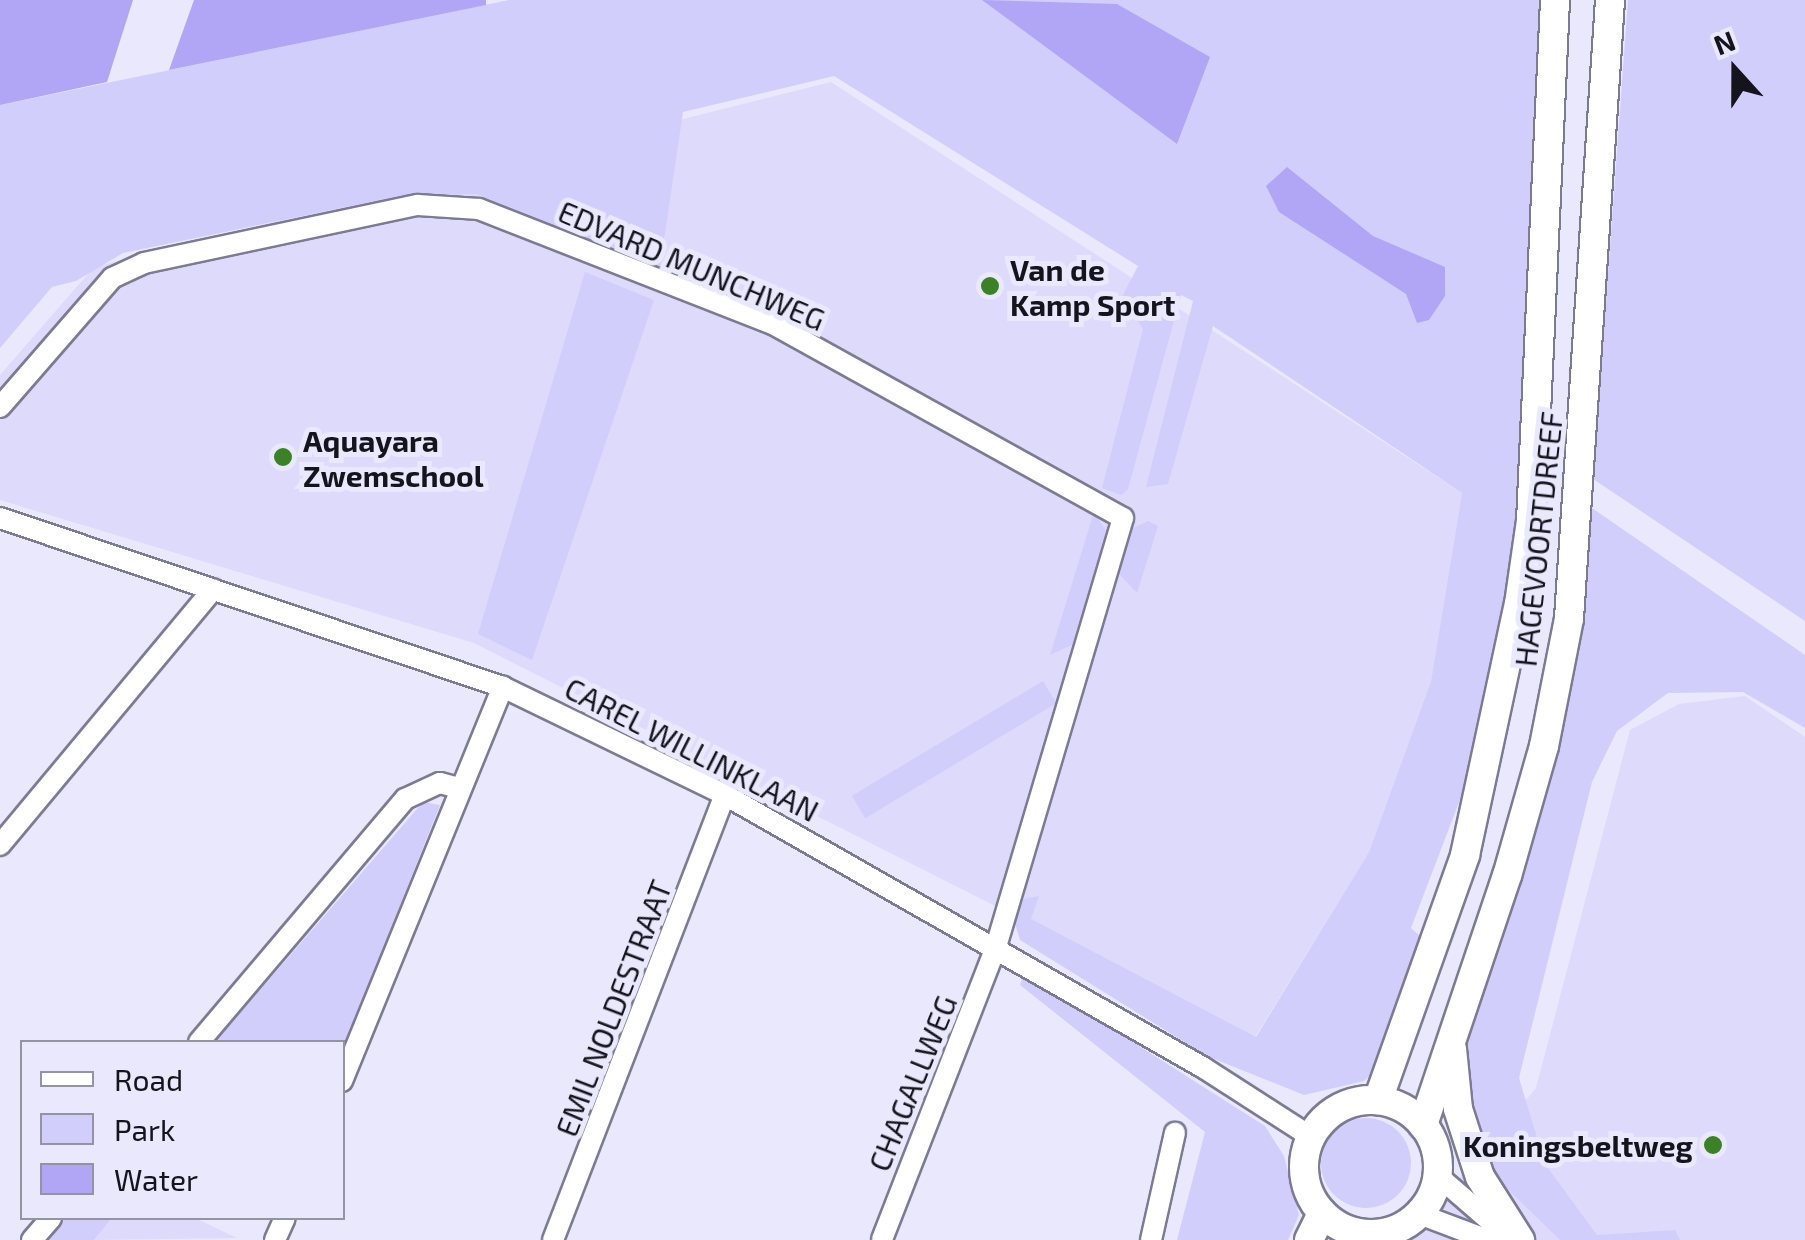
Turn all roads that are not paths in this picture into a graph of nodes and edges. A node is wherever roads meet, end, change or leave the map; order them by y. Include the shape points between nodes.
1 (1554, 0) edge
2 (1610, 0) edge
3 (0, 407) edge
4 (0, 518) edge
5 (213, 589) junction
6 (502, 687) junction
7 (459, 788) junction
8 (725, 795) junction
9 (0, 845) edge
10 (996, 947) junction
11 (1450, 1032) junction
12 (201, 1040) edge
13 (345, 1073) edge
14 (1378, 1100) junction
15 (1424, 1125) junction
16 (1175, 1133) dead end
17 (1310, 1137) junction
18 (1438, 1176) junction
19 (1322, 1213) junction
20 (1419, 1214) junction
21 (50, 1220) edge
22 (1348, 1236) edge
23 (32, 1240) edge
24 (553, 1240) edge
25 (882, 1240) edge
26 (1151, 1240) edge
27 (1309, 1240) edge
28 (1488, 1240) edge
29 (1512, 1240) edge
30 (1520, 1240) edge

1 - 14 main road, HAGEVOORTDREEF via 1531,521 1519,604 1465,854
2 - 11 main road, HAGEVOORTDREEF via 1569,618 1528,802
3 - 10 street, EDVARD MUNCHWEG via 112,278 144,263 418,205 479,209 772,324 1124,518
4 - 5 street, CAREL WILLINKLAAN
5 - 6 street, CAREL WILLINKLAAN
5 - 9 street
6 - 7 street
6 - 8 street, CAREL WILLINKLAAN
7 - 12 street via 440,783 405,799
7 - 13 street
8 - 10 street, CAREL WILLINKLAAN
8 - 24 street, EMIL NOLDESTRAAT
10 - 17 street, CAREL WILLINKLAAN
10 - 25 street, CHAGALLWEG
11 - 15 main road, HAGEVOORTDREEF
11 - 30 main road via 1458,1109 1480,1177
14 - 15 main road
14 - 17 main road via 1339,1108
15 - 18 main road
16 - 26 street
17 - 19 main road via 1304,1177
18 - 20 main road
18 - 29 street
19 - 22 main road
19 - 27 main road
20 - 22 main road via 1388,1232
20 - 28 street
21 - 23 street

